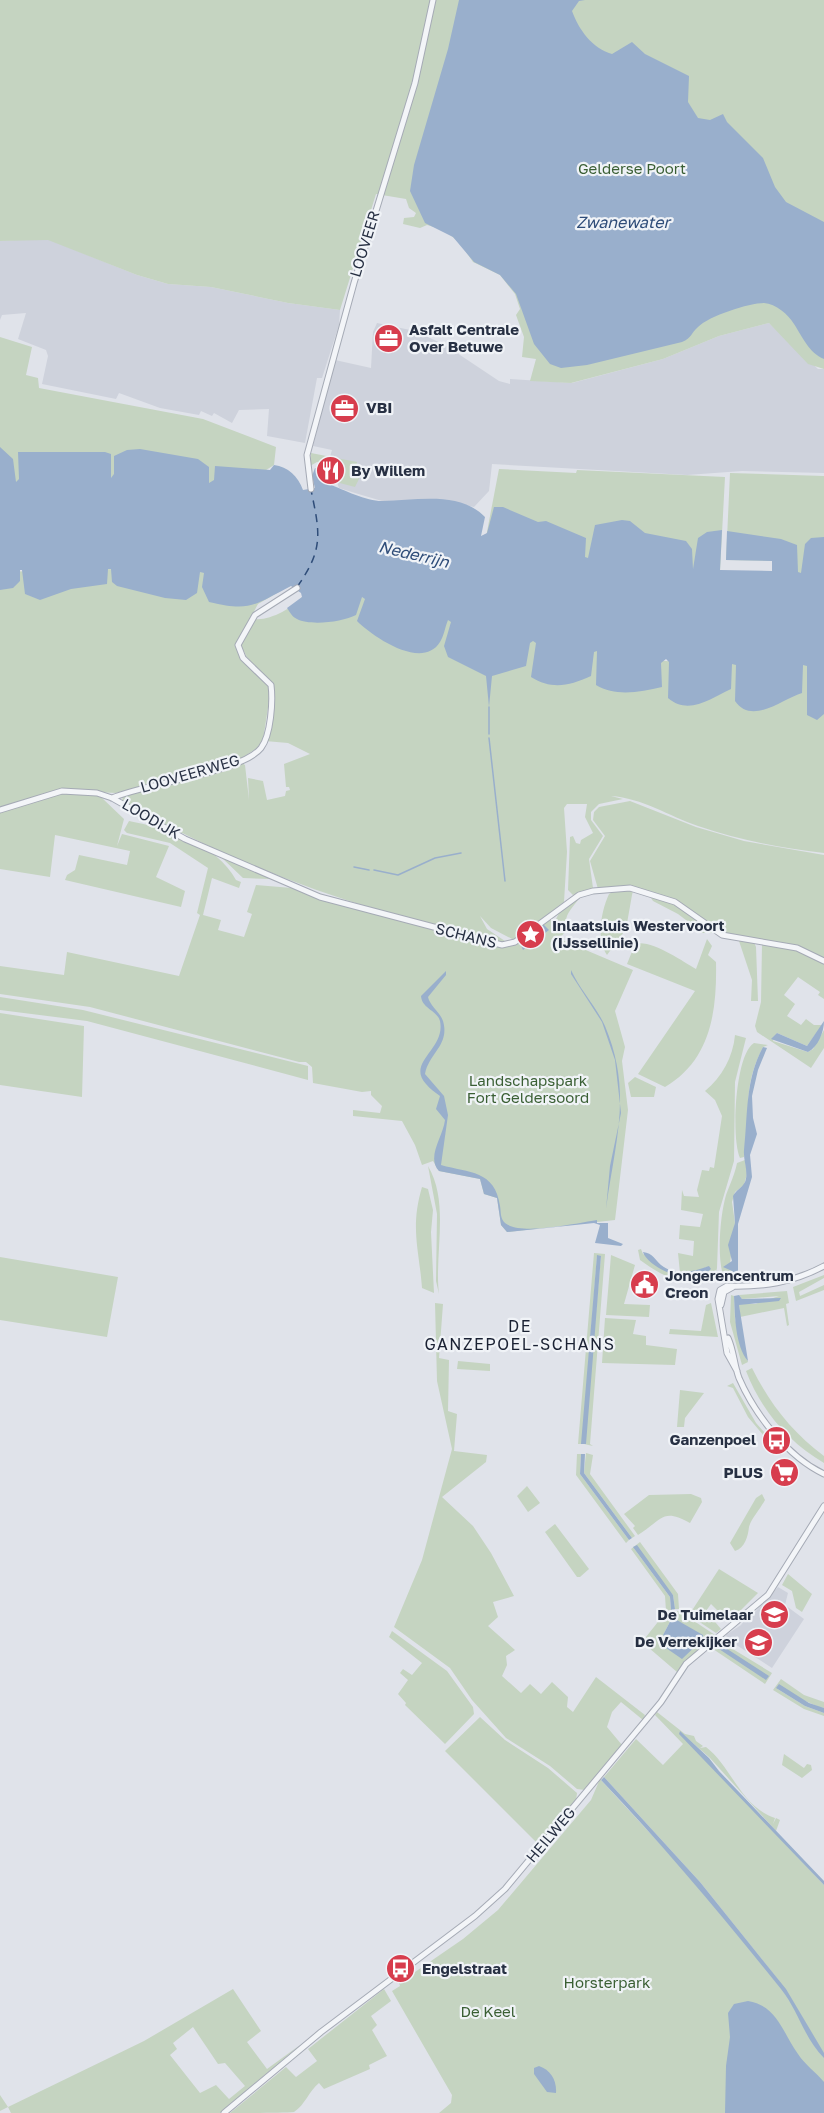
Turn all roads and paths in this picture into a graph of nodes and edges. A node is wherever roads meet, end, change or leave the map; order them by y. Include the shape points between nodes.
1 (433, 0) edge
2 (311, 489) dead end
3 (297, 588) dead end
4 (112, 798) junction
5 (0, 810) edge
6 (296, 888) joint
7 (824, 961) edge
8 (824, 1266) edge
9 (824, 1472) edge
10 (824, 1506) edge
11 (224, 2113) edge

1 - 2 street, LOOVEER via 415,83 307,455
3 - 4 street, LOOVEERWEG via 255,615 238,645 243,658 271,685 264,742 257,751 221,768
4 - 5 street, LOODIJK via 84,791 62,791
4 - 6 street, LOODIJK via 185,839
6 - 7 street, SCHANS via 502,945 514,942 579,896 630,888 675,902 722,935 797,948
8 - 9 street via 783,1283 725,1287 717,1299 737,1371 752,1403 790,1449
10 - 11 street, HEILWEG via 768,1595 686,1664 661,1702 505,1889 476,1916 321,2032

